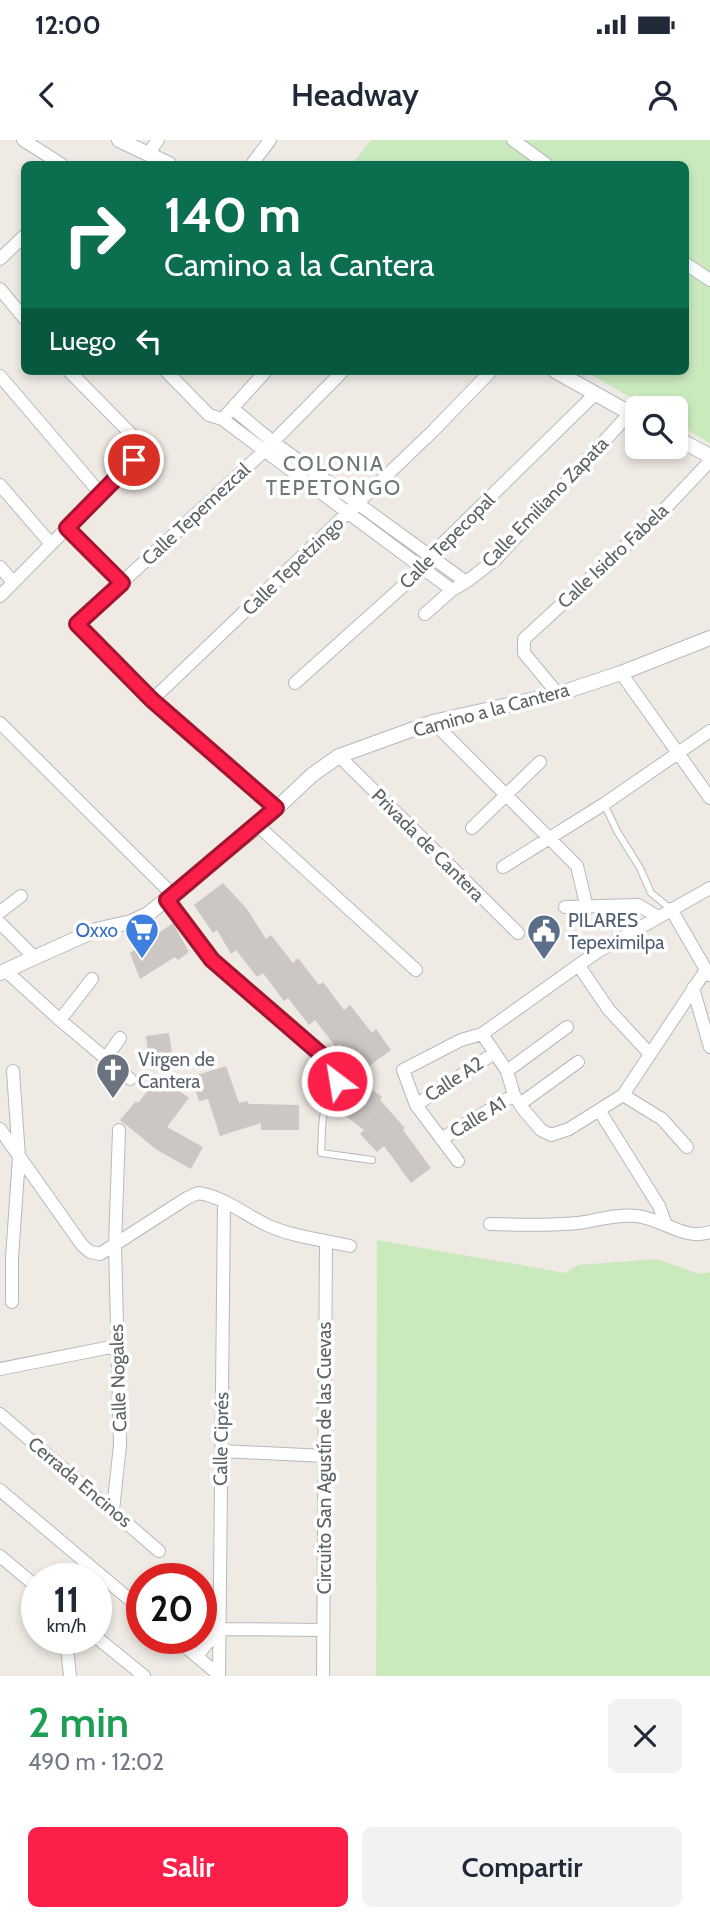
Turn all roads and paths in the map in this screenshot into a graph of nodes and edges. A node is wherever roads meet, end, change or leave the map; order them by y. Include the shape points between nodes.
1 (23, 140) edge
2 (119, 140) edge
3 (158, 140) edge
4 (270, 140) edge
5 (513, 140) edge
6 (148, 154) junction
7 (56, 161) edge
8 (163, 161) edge
9 (254, 161) edge
10 (542, 161) edge
11 (21, 239) edge
12 (0, 259) edge
13 (689, 266) edge
14 (710, 280) edge
15 (0, 289) edge
16 (11, 302) junction
17 (0, 311) edge
18 (21, 314) edge
19 (73, 375) edge
20 (170, 375) edge
21 (262, 375) edge
22 (339, 375) edge
23 (487, 375) edge
24 (562, 375) edge
25 (0, 376) edge
26 (594, 394) junction
27 (232, 408) junction
28 (625, 411) edge
29 (222, 419) junction
30 (625, 423) edge
31 (273, 442) junction
32 (688, 445) edge
33 (263, 452) junction
34 (710, 459) edge
35 (0, 485) edge
36 (100, 493) junction
37 (358, 504) junction
38 (348, 514) junction
39 (67, 528) junction
40 (51, 544) junction
41 (429, 557) junction
42 (0, 567) edge
43 (422, 569) junction
44 (13, 582) junction
45 (466, 582) junction
46 (122, 583) junction
47 (452, 590) junction
48 (0, 596) edge
49 (425, 614) dead end
50 (710, 638) edge
51 (621, 673) junction
52 (295, 683) dead end
53 (558, 694) junction
54 (152, 700) junction
55 (433, 722) junction
56 (0, 723) edge
57 (710, 732) edge
58 (676, 753) junction
59 (339, 756) junction
60 (540, 762) dead end
61 (505, 796) junction
62 (710, 798) edge
63 (604, 804) junction
64 (276, 808) junction
65 (258, 826) junction
66 (472, 828) dead end
67 (550, 837) junction
68 (503, 867) dead end
69 (710, 888) edge
70 (21, 897) dead end
71 (170, 898) junction
72 (565, 907) dead end
73 (587, 908) junction
74 (671, 909) junction
75 (0, 912) edge
76 (658, 917) junction
77 (0, 923) edge
78 (518, 933) dead end
79 (34, 957) junction
80 (579, 966) junction
81 (416, 970) dead end
82 (3, 972) edge
83 (708, 973) edge
84 (92, 979) dead end
85 (693, 988) junction
86 (60, 1020) junction
87 (567, 1027) dead end
88 (482, 1034) junction
89 (120, 1038) dead end
90 (710, 1047) edge
91 (649, 1053) junction
92 (493, 1054) junction
93 (106, 1058) junction
94 (578, 1062) dead end
95 (13, 1070) dead end
96 (507, 1071) junction
97 (130, 1079) dead end
98 (623, 1095) junction
99 (517, 1100) junction
100 (415, 1105) junction
101 (599, 1110) junction
102 (0, 1129) edge
103 (119, 1130) dead end
104 (441, 1139) junction
105 (687, 1147) dead end
106 (19, 1157) junction
107 (372, 1160) dead end
108 (458, 1161) dead end
109 (224, 1201) junction
110 (490, 1224) dead end
111 (666, 1225) junction
112 (710, 1232) edge
113 (326, 1241) junction
114 (115, 1246) junction
115 (351, 1246) dead end
116 (12, 1302) dead end
117 (116, 1346) junction
118 (0, 1368) edge
119 (0, 1414) edge
120 (221, 1451) junction
121 (325, 1456) junction
122 (0, 1490) edge
123 (113, 1510) junction
124 (159, 1551) dead end
125 (0, 1556) edge
126 (21, 1574) edge
127 (126, 1596) edge
128 (219, 1629) junction
129 (323, 1630) junction
130 (112, 1650) edge
131 (67, 1654) edge
132 (195, 1654) edge
133 (197, 1656) junction
134 (219, 1675) edge
135 (70, 1676) edge
136 (144, 1676) edge
137 (323, 1676) edge

1 - 7 street
2 - 6 street
3 - 6 street
4 - 9 street
5 - 10 street
6 - 8 street
11 - 12 street
13 - 14 street
15 - 16 street
16 - 17 street
16 - 18 street
19 - 36 street via 135,438 138,447 134,460
20 - 29 street via 209,415
21 - 27 street
22 - 31 street, Calle Tepemezcal
23 - 37 street, Calle Tepetzingo
24 - 26 street
25 - 36 street
26 - 28 street
26 - 41 street, Calle Tepecopal
27 - 29 street
27 - 31 street
29 - 33 street
30 - 45 street, Calle Emiliano Zapata via 496,559
31 - 33 street, Calle Tepemezcal
31 - 37 street
32 - 34 street
33 - 38 street
33 - 46 street, Calle Tepemezcal
34 - 53 street, Calle Isidro Fabela via 660,514 524,639 524,653
35 - 40 street
36 - 39 street
37 - 38 street, Calle Tepetzingo
37 - 41 street
38 - 43 street
38 - 54 street, Calle Tepetzingo
39 - 40 street
39 - 46 street
40 - 44 street
41 - 43 street, Calle Tepecopal
41 - 45 street
42 - 44 street
43 - 47 street
43 - 52 street, Calle Tepecopal
44 - 48 street
45 - 47 street, Calle Emiliano Zapata
46 - 54 street, Calle Tepemezcal via 77,624
47 - 49 street, Calle Emiliano Zapata
50 - 51 street, Camino a la Cantera
51 - 53 street, Camino a la Cantera
51 - 58 street
53 - 55 street, Camino a la Cantera
54 - 64 street
55 - 59 street, Camino a la Cantera
55 - 61 street
56 - 71 street
57 - 58 street
58 - 62 street
58 - 63 street
59 - 64 street, Camino a la Cantera
59 - 78 street, Privada de Cantera
60 - 61 street
61 - 66 street
61 - 67 street
63 - 67 street
63 - 74 lane via 651,893
64 - 65 street, Camino a la Cantera
65 - 71 street, Camino a la Cantera
65 - 81 street
67 - 68 street
67 - 73 street via 577,866
69 - 74 street
70 - 75 street
71 - 79 street, Camino a la Cantera via 131,922 96,930
71 - 107 lane via 212,960 337,1072 324,1111 321,1153
72 - 73 street
73 - 76 street via 638,905
74 - 76 street
74 - 83 street
76 - 80 street
77 - 79 street
79 - 82 street, Camino a la Cantera
80 - 88 street
80 - 91 street via 609,1010
82 - 86 street
83 - 85 street
84 - 86 street
85 - 90 street
85 - 91 street
86 - 93 street
87 - 96 street
88 - 92 street
88 - 100 street via 403,1070
89 - 93 street
91 - 98 street
92 - 96 street
92 - 100 street, Calle A2
93 - 97 street
94 - 99 street, Calle A1
95 - 106 street
96 - 99 street
98 - 101 street
98 - 105 street via 662,1119
99 - 101 street via 541,1130 551,1135
99 - 104 street, Calle A1
100 - 104 street
101 - 111 street via 659,1206
102 - 106 street
103 - 114 street, Calle Nogales
104 - 108 street
106 - 114 street via 82,1245 100,1254
106 - 116 street
109 - 113 street via 270,1226
109 - 114 street via 198,1193
109 - 120 street, Calle Ciprés
110 - 111 street via 575,1223 630,1215
111 - 112 street via 699,1236
113 - 115 street
113 - 121 street, Circuito San Agustín de las Cuevas
114 - 117 street, Calle Nogales
117 - 118 street
117 - 123 street, Calle Nogales via 120,1445
119 - 123 street, Cerrada Encinos
120 - 121 street
120 - 128 street, Calle Ciprés
121 - 129 street, Circuito San Agustín de las Cuevas
122 - 127 street
123 - 124 street, Cerrada Encinos
125 - 126 street
128 - 129 street
128 - 133 street
128 - 134 street, Calle Ciprés
129 - 137 street, Circuito San Agustín de las Cuevas
130 - 136 street
131 - 135 street
132 - 133 street
133 - 134 street

